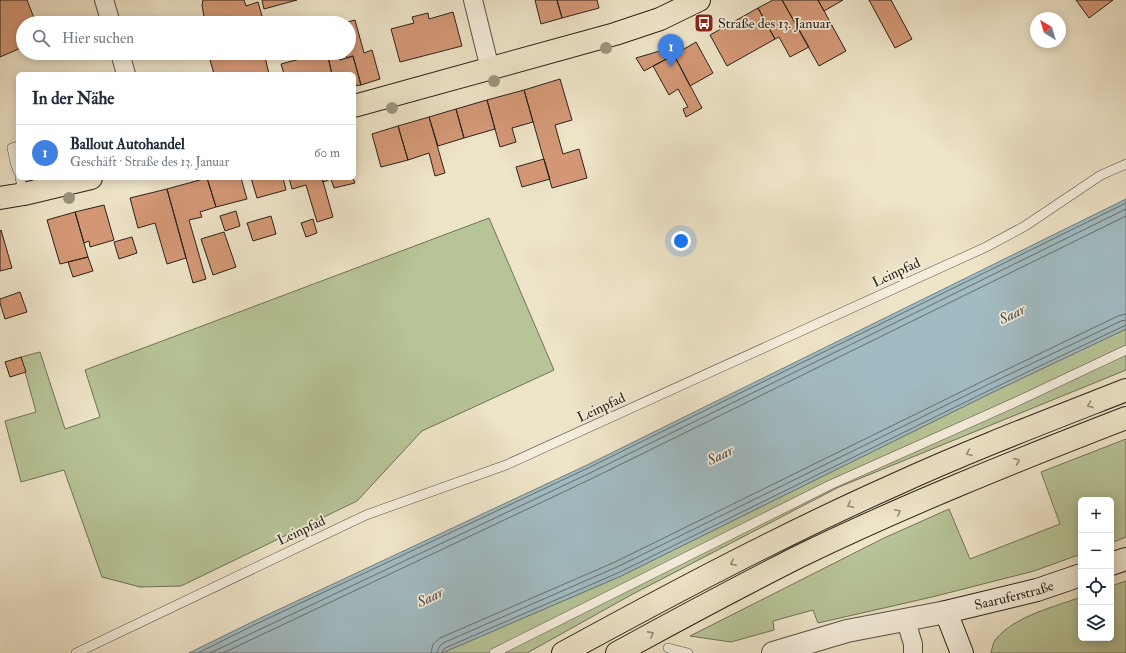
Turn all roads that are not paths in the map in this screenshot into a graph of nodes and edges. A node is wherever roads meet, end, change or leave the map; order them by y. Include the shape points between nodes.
1 (104, 0) edge
2 (473, 0) edge
3 (699, 0) edge
4 (109, 16) edge
5 (122, 60) edge
6 (490, 69) junction
7 (125, 72) edge
8 (356, 105) edge
9 (16, 147) edge
10 (16, 162) edge
11 (1126, 164) edge
12 (74, 180) edge
13 (22, 186) edge
14 (0, 198) edge
15 (1126, 350) edge
16 (1126, 390) edge
17 (1126, 418) edge
18 (1126, 559) edge
19 (1114, 563) edge
20 (1078, 576) edge
21 (946, 612) junction
22 (906, 621) junction
23 (668, 648) dead end
24 (76, 653) edge
25 (494, 653) edge
26 (563, 653) edge
27 (617, 653) edge
28 (688, 653) edge
29 (773, 653) edge
30 (913, 653) edge
31 (962, 653) edge

1 - 4 street
2 - 6 street
3 - 6 main road via 660,19 615,34
5 - 7 street
6 - 8 main road
9 - 10 lane via 12,148
11 - 24 lane, Leinpfad via 1101,175 1025,226 986,246 506,465 366,515
12 - 13 main road
13 - 14 main road
15 - 25 lane via 830,485
16 -> 26 main road via 892,486 693,583
27 -> 17 main road via 714,600 855,531 1020,460
18 - 19 main road
20 - 21 main road, Saaruferstraße via 1037,590
21 - 22 main road, Saaruferstraße
21 - 31 main road
22 - 29 main road, Saaruferstraße via 847,631
22 - 30 street
23 - 28 lane

